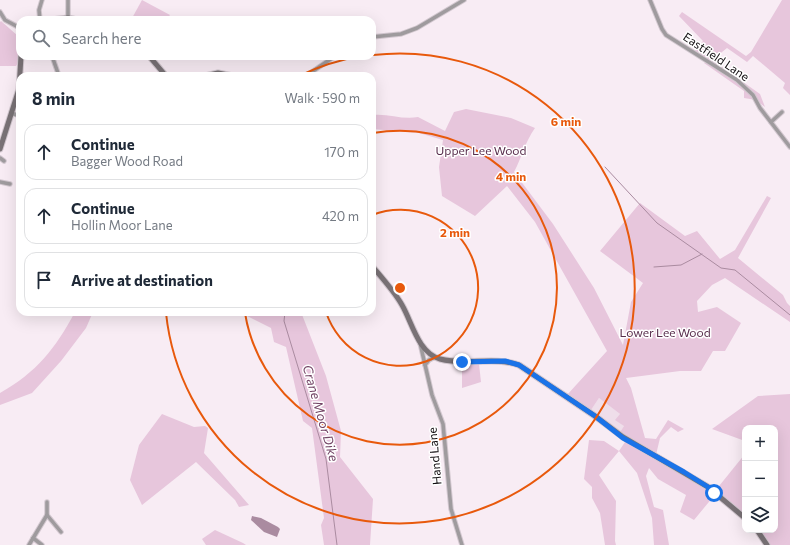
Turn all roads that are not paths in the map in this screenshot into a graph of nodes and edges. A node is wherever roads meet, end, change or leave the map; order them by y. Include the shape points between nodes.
1 (42, 0) edge
2 (68, 0) edge
3 (464, 0) edge
4 (650, 0) edge
5 (0, 12) edge
6 (40, 16) edge
7 (68, 16) edge
8 (16, 26) edge
9 (376, 37) edge
10 (21, 60) edge
11 (54, 60) edge
12 (152, 60) edge
13 (329, 60) edge
14 (20, 72) edge
15 (58, 72) edge
16 (163, 72) edge
17 (312, 72) edge
18 (16, 98) edge
19 (782, 112) dead end
20 (11, 113) junction
21 (16, 115) edge
22 (771, 122) junction
23 (790, 147) edge
24 (0, 149) edge
25 (0, 158) edge
26 (4, 161) dead end
27 (0, 182) edge
28 (10, 184) dead end
29 (376, 271) edge
30 (419, 342) junction
31 (435, 357) junction
32 (425, 365) junction
33 (48, 502) dead end
34 (47, 515) junction
35 (742, 515) edge
36 (61, 532) dead end
37 (759, 533) edge
38 (33, 538) junction
39 (29, 545) edge
40 (42, 545) edge
41 (462, 545) edge
42 (767, 545) edge

1 - 6 street
2 - 7 street
3 - 9 street via 417,28 401,34
4 - 22 street, Eastfield Lane via 666,35 737,80 753,95
5 - 8 street via 4,20
10 - 14 street
11 - 15 street
12 - 16 street
13 - 17 street
18 - 20 street
19 - 22 street
20 - 21 street
20 - 24 street
22 - 23 street, Eastfield Lane
25 - 26 street
27 - 28 street
29 - 30 street via 403,306
30 - 31 street
30 - 32 street, Hand Lane
31 - 32 street
31 - 35 street via 462,362 505,361 519,365 623,438 708,487
32 - 41 street, Hand Lane via 444,428 451,509
33 - 34 street
34 - 36 street
34 - 38 street
37 - 42 street
38 - 39 street
38 - 40 street

